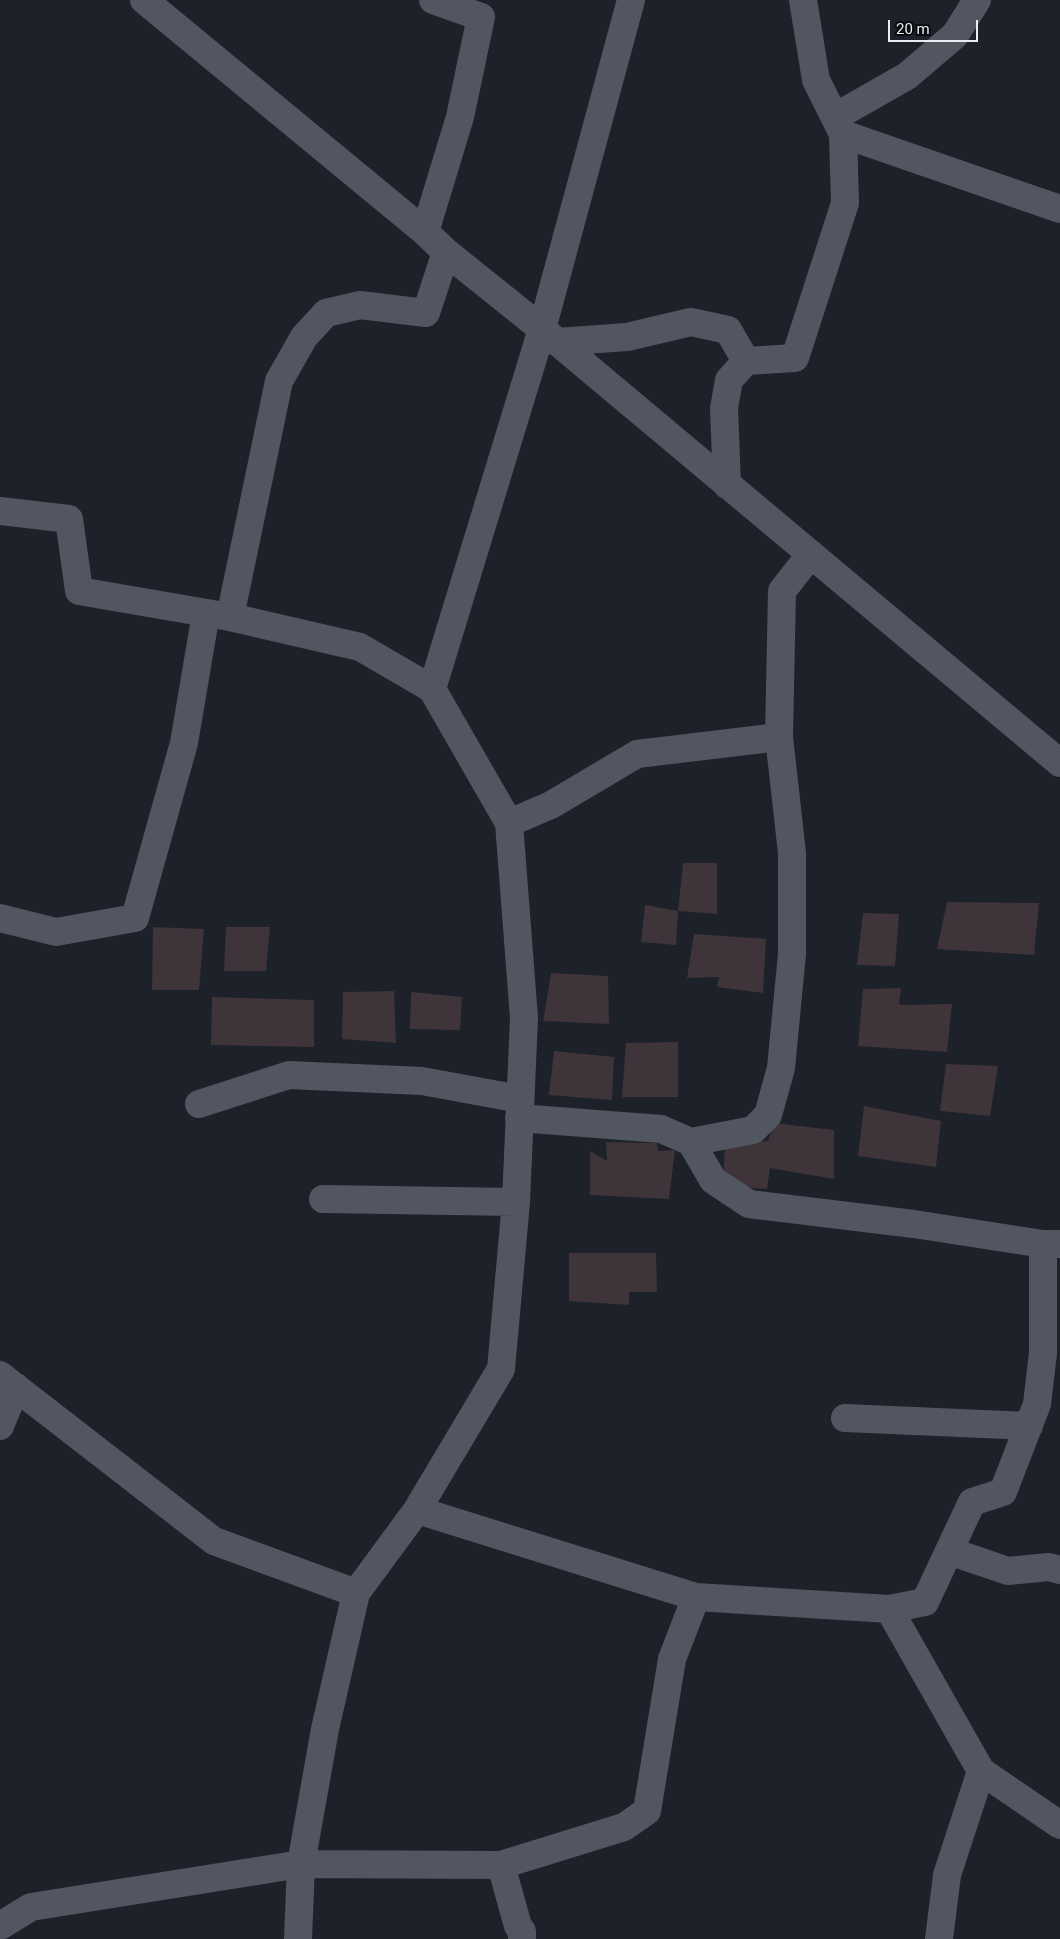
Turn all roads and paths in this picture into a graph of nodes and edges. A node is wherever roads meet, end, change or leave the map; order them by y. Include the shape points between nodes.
1 (144, 0) edge
2 (433, 0) edge
3 (631, 0) edge
4 (803, 0) edge
5 (977, 0) edge
6 (473, 6) edge
7 (839, 126) junction
8 (1060, 209) edge
9 (425, 232) junction
10 (446, 252) junction
11 (549, 335) junction
12 (746, 361) junction
13 (727, 484) junction
14 (0, 511) edge
15 (811, 554) junction
16 (218, 615) junction
17 (432, 689) junction
18 (779, 737) junction
19 (1060, 763) edge
20 (509, 823) junction
21 (0, 918) edge
22 (199, 1104) dead end
23 (519, 1109) junction
24 (691, 1142) junction
25 (323, 1199) dead end
26 (516, 1202) junction
27 (1052, 1244) edge
28 (8, 1381) edge
29 (844, 1418) dead end
30 (0, 1426) edge
31 (1029, 1426) junction
32 (416, 1510) junction
33 (949, 1552) junction
34 (1060, 1570) edge
35 (356, 1594) junction
36 (696, 1598) junction
37 (889, 1609) junction
38 (982, 1771) junction
39 (1060, 1825) edge
40 (301, 1864) junction
41 (500, 1865) junction
42 (0, 1926) edge
43 (0, 1932) edge
44 (14, 1939) edge
45 (298, 1939) edge
46 (522, 1939) edge
47 (939, 1939) edge

1 - 9 street
2 - 6 street
3 - 11 street
4 - 7 street via 816,80
5 - 7 street via 955,35 907,76
6 - 9 street via 481,17 460,117
7 - 8 street
7 - 12 street via 845,204 794,358
9 - 10 street
10 - 11 street
10 - 16 street via 426,314 360,305 326,314 304,336 279,381
11 - 12 street via 627,336 691,322 728,330
11 - 13 street
11 - 17 street
12 - 13 street via 729,380 724,408
13 - 15 street
14 - 16 street via 69,519 79,591
15 - 18 street via 782,591
15 - 19 street
16 - 17 street via 360,647
16 - 21 street via 135,918 56,932
17 - 20 street
18 - 20 street via 638,754 551,805
18 - 24 street via 792,853 792,954 781,1068 768,1115 753,1130
20 - 23 street via 524,1018
22 - 23 street via 289,1075 422,1081
23 - 24 street via 661,1129
23 - 26 street
24 - 27 street via 714,1180 749,1204
25 - 26 street
26 - 32 street via 501,1369
27 - 31 street via 1037,1404
28 - 30 street
28 - 35 street via 214,1542
29 - 31 street
31 - 33 street via 1003,1492 972,1502
32 - 35 street
32 - 36 street
33 - 34 street via 1008,1572 1049,1567
33 - 37 street via 925,1602
35 - 40 street via 325,1729
36 - 37 street
36 - 41 street via 672,1659 647,1810 624,1827
37 - 38 street
38 - 39 street
38 - 47 street via 948,1875
40 - 41 street
40 - 42 street via 31,1907
40 - 45 street
41 - 46 street
43 - 44 street

